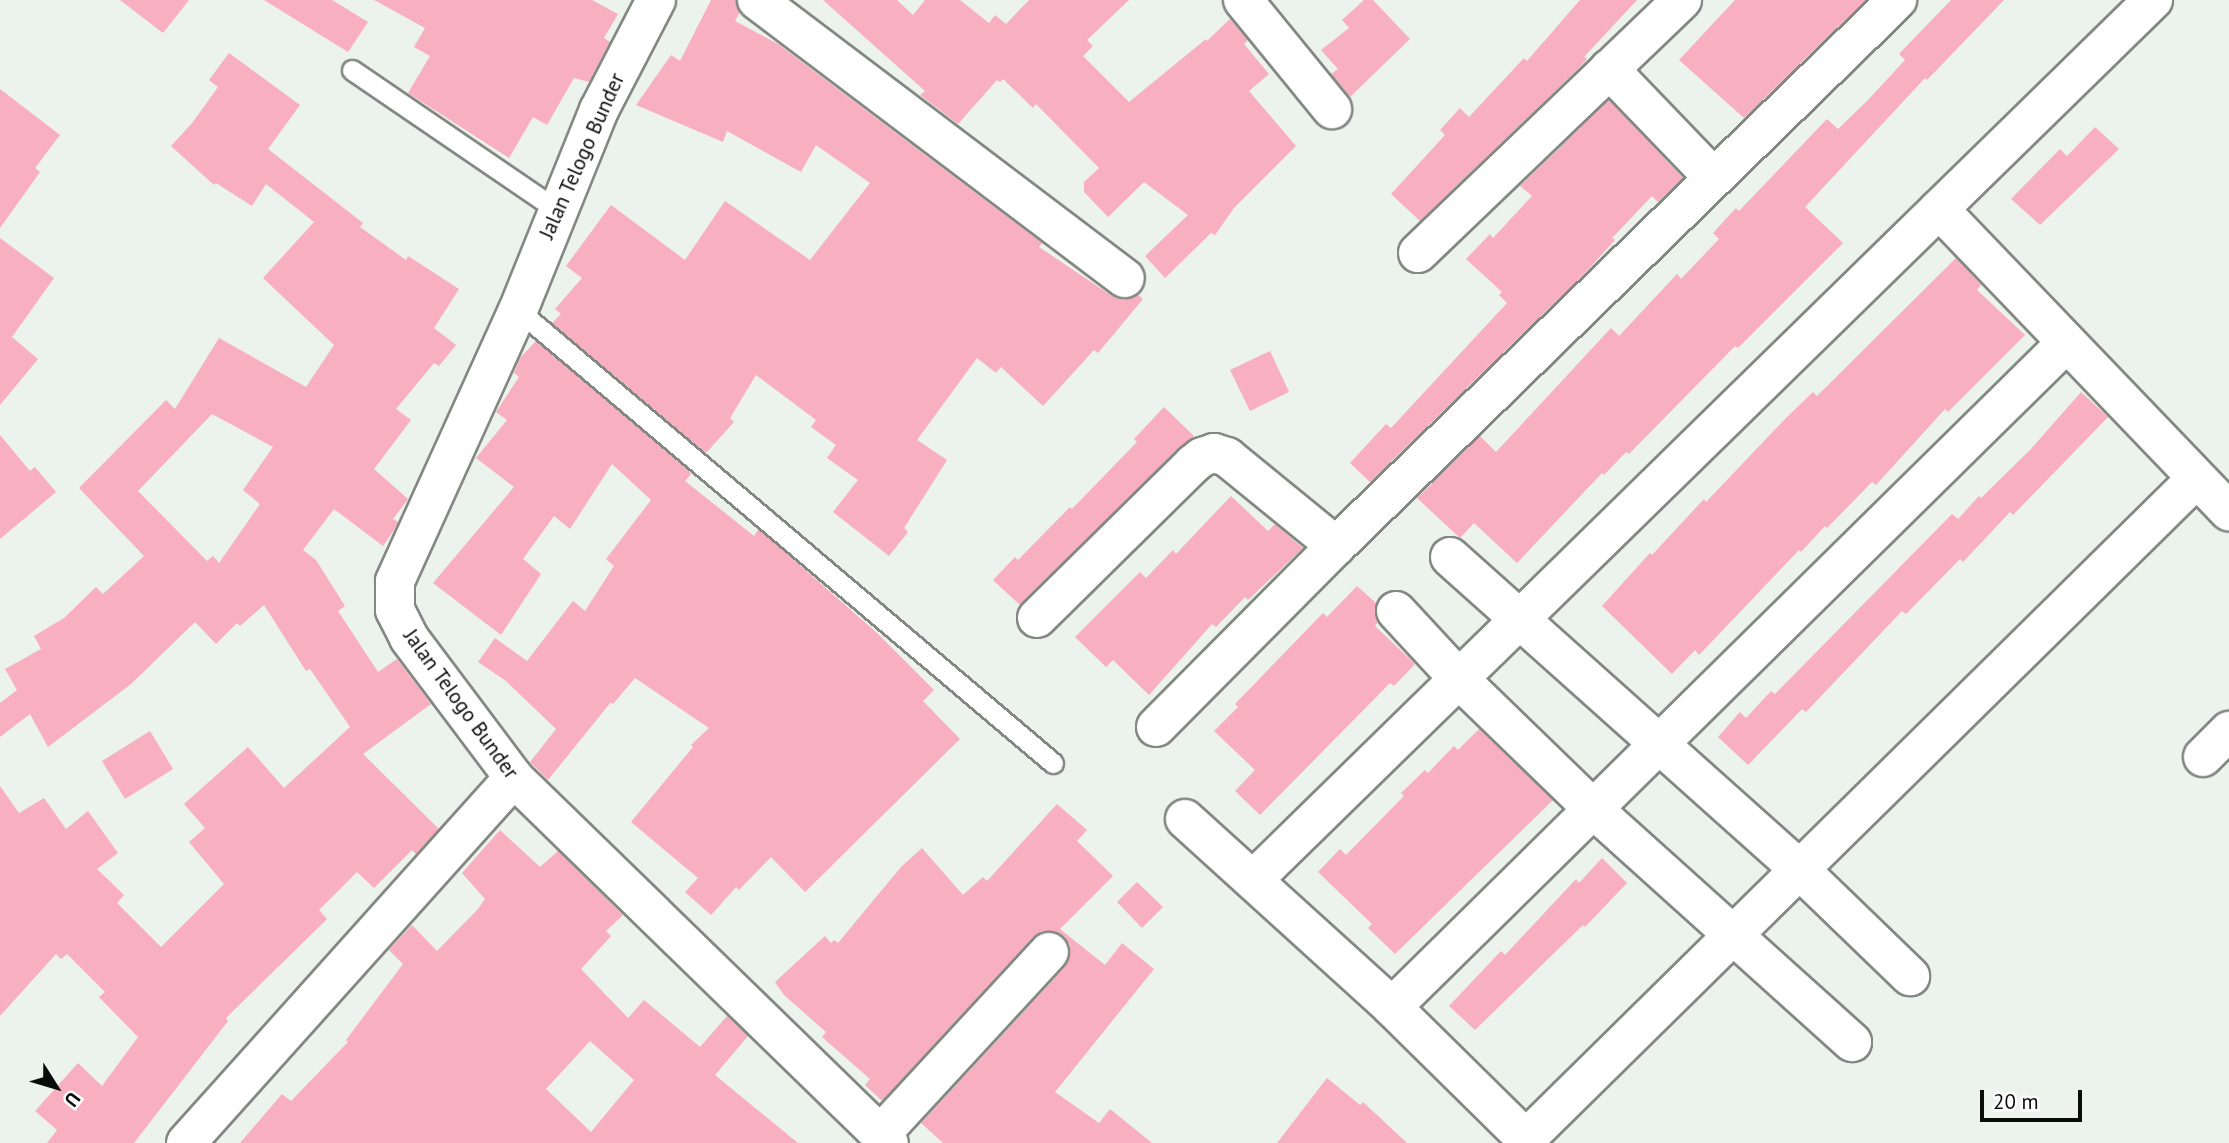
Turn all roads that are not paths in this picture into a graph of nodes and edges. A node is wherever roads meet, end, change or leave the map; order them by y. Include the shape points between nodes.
1 (656, 0) edge
2 (757, 0) edge
3 (1244, 0) edge
4 (1682, 0) edge
5 (1897, 0) edge
6 (2152, 0) edge
7 (1609, 69) junction
8 (352, 70) dead end
9 (1332, 109) dead end
10 (1714, 178) junction
11 (1939, 209) junction
12 (557, 210) junction
13 (1418, 253) dead end
14 (1125, 278) dead end
15 (518, 310) junction
16 (2066, 343) junction
17 (2196, 479) junction
18 (2229, 511) edge
19 (1336, 545) junction
20 (1450, 557) dead end
21 (1396, 611) dead end
22 (1037, 618) dead end
23 (1521, 619) junction
24 (1459, 679) junction
25 (1156, 727) dead end
26 (1656, 743) junction
27 (1053, 763) dead end
28 (514, 778) junction
29 (1592, 808) junction
30 (1185, 819) dead end
31 (1797, 868) junction
32 (1253, 880) junction
33 (1733, 932) junction
34 (1049, 952) dead end
35 (1910, 976) dead end
36 (1392, 1007) junction
37 (1852, 1042) dead end
38 (884, 1139) edge
39 (1528, 1141) edge
40 (186, 1143) edge

1 - 12 street, Jalan Telogo Bunder via 599,110
2 - 14 street
3 - 9 street
4 - 7 street
5 - 10 street
6 - 11 street
7 - 10 street
7 - 13 street
8 - 12 lane
10 - 19 street
11 - 16 street
11 - 23 street
12 - 15 street, Jalan Telogo Bunder
15 - 27 lane
15 - 28 street, Jalan Telogo Bunder via 395,580 395,610 409,638
16 - 17 street
16 - 26 street
17 - 18 street
17 - 31 street
19 - 22 street via 1227,457 1214,453 1193,464
19 - 25 street
20 - 23 street
21 - 24 street
23 - 24 street
23 - 26 street
24 - 29 street
24 - 32 street
26 - 29 street
26 - 31 street
28 - 38 street, Jalan Telogo Bunder
28 - 40 street
29 - 33 street
29 - 36 street
30 - 32 street
31 - 33 street
31 - 35 street
32 - 36 street
33 - 37 street
33 - 39 street
34 - 38 street
36 - 39 street

